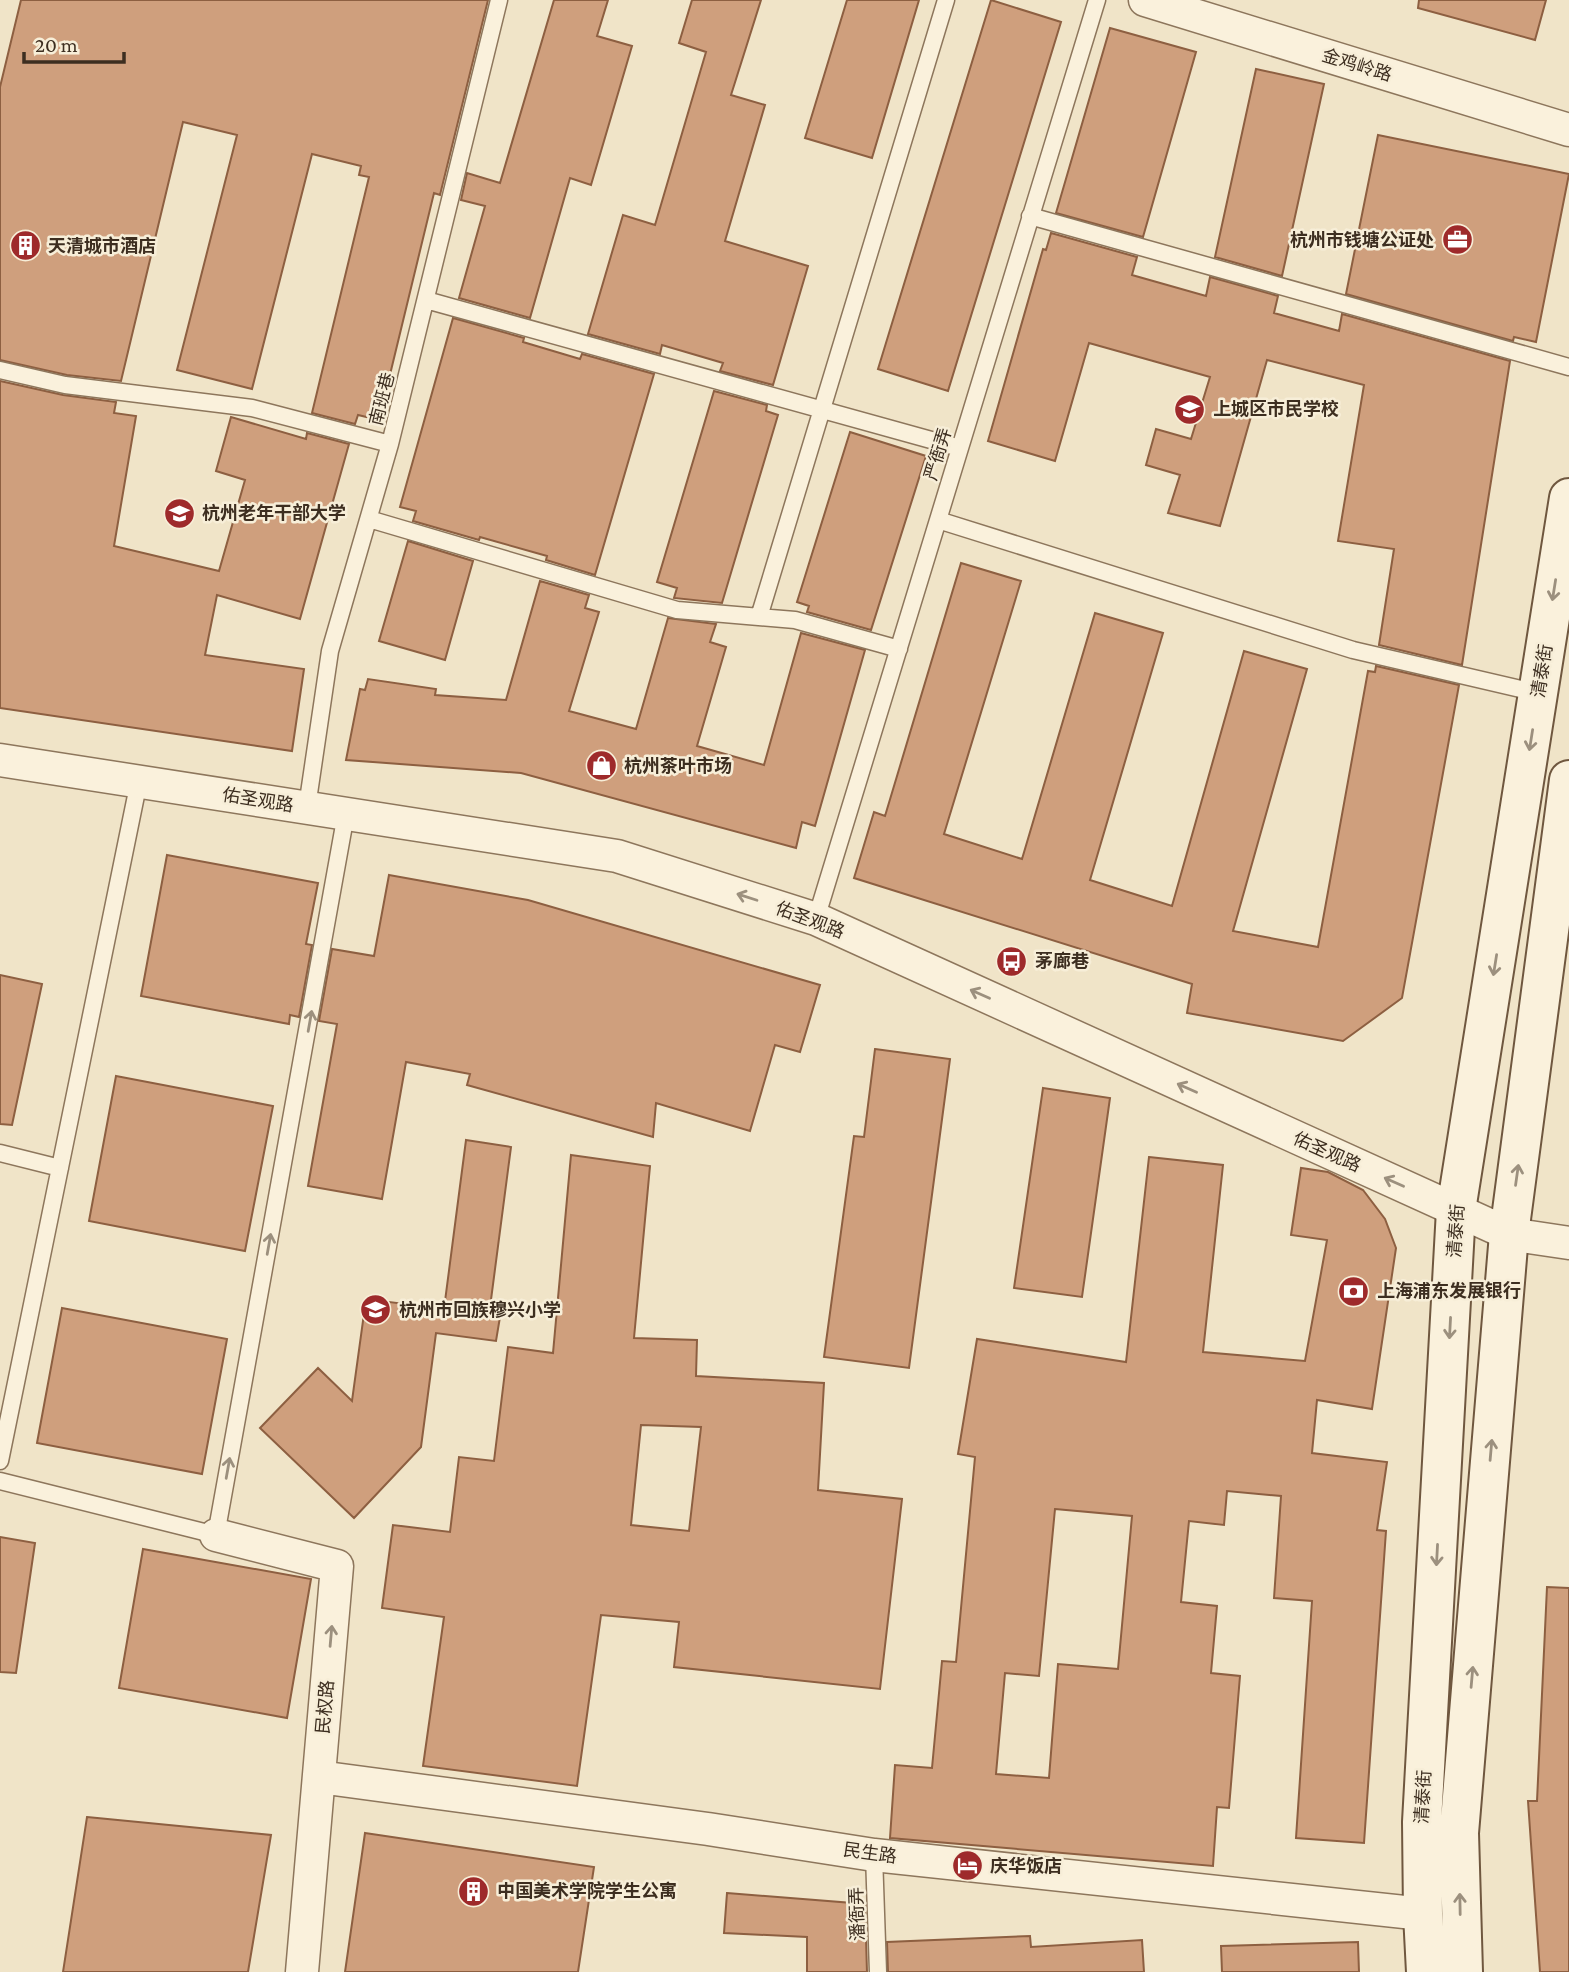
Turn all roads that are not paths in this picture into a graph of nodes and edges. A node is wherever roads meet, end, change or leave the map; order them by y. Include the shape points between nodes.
1 (499, 0) edge
2 (946, 0) edge
3 (1097, 0) edge
4 (1144, 0) edge
5 (1569, 130) edge
6 (1030, 216) junction
7 (426, 300) junction
8 (1569, 367) edge
9 (0, 370) edge
10 (822, 410) junction
11 (390, 444) junction
12 (960, 448) junction
13 (1569, 498) edge
14 (369, 519) junction
15 (938, 520) junction
16 (759, 617) junction
17 (899, 649) junction
18 (1538, 693) junction
19 (0, 760) edge
20 (1569, 780) edge
21 (139, 781) junction
22 (307, 807) junction
23 (346, 814) junction
24 (817, 919) junction
25 (0, 1153) edge
26 (60, 1168) junction
27 (1456, 1210) junction
28 (1509, 1234) junction
29 (1569, 1243) edge
30 (0, 1461) edge
31 (0, 1481) edge
32 (216, 1535) junction
33 (319, 1777) junction
34 (874, 1855) junction
35 (1423, 1914) junction
36 (302, 1972) edge
37 (878, 1972) edge
38 (1426, 1972) edge
39 (1463, 1972) edge

1 - 7 lane, 南班巷
2 - 10 lane
3 - 6 lane, 严衙弄
4 - 5 street, 金鸡岭路
6 - 8 lane
6 - 12 lane, 严衙弄
7 - 10 lane
7 - 11 lane, 南班巷
9 - 11 lane via 65,385 252,408
10 - 12 lane
10 - 16 lane
11 - 14 lane, 南班巷
12 - 15 lane, 严衙弄
13 -> 18 main road, 清泰街
14 - 16 lane via 677,610
14 - 22 lane, 南班巷 via 330,650
15 - 17 lane, 严衙弄
15 - 18 lane via 1353,650
16 - 17 lane via 795,620
17 - 24 lane, 严衙弄
18 -> 27 main road, 清泰街
19 - 21 street, 佑圣观路
28 -> 20 main road
21 - 22 street, 佑圣观路
21 - 26 lane
22 - 23 street, 佑圣观路
24 -> 23 street, 佑圣观路 via 617,856
32 -> 23 lane
27 -> 24 street, 佑圣观路
25 - 26 lane
26 - 30 lane
27 - 28 street, 佑圣观路
27 -> 35 main road, 清泰街 via 1422,1822
28 - 29 street, 佑圣观路
39 -> 28 main road via 1459,1833
31 - 32 lane
33 -> 32 street, 民权路 via 337,1566
33 - 34 street, 民生路
33 - 36 street, 民权路
34 - 35 street, 民生路
34 - 37 lane, 潘衙弄
35 - 38 main road, 清泰街

